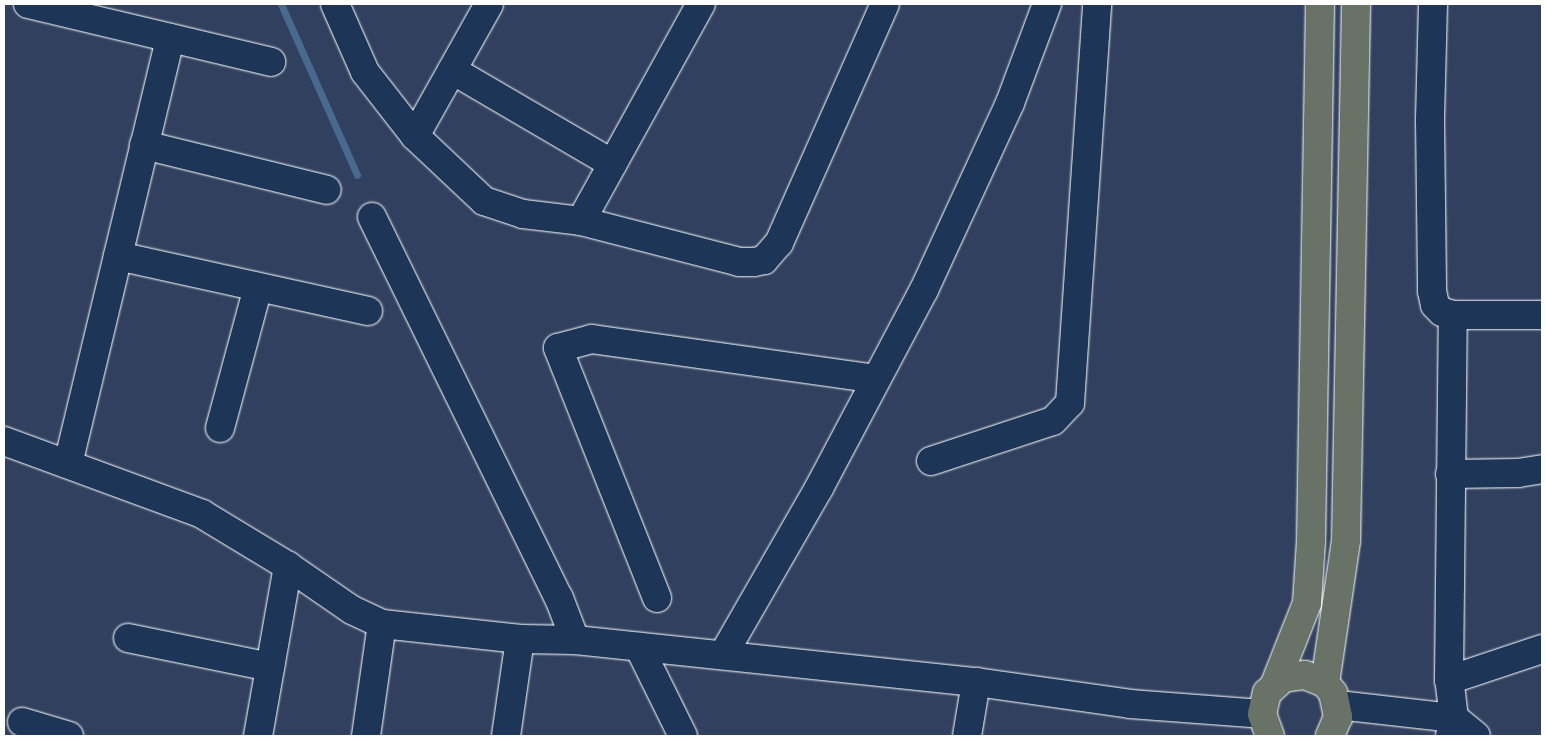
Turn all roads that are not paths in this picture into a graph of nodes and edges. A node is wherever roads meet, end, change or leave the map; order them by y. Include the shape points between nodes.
1 (28, 4) edge
2 (335, 4) edge
3 (489, 4) edge
4 (701, 4) edge
5 (885, 4) edge
6 (1047, 4) edge
7 (1097, 4) edge
8 (1320, 4) edge
9 (1356, 4) edge
10 (1433, 4) edge
11 (170, 38) junction
12 (271, 62) dead end
13 (452, 70) junction
14 (415, 136) junction
15 (144, 145) junction
16 (613, 164) junction
17 (327, 190) dead end
18 (372, 217) dead end
19 (581, 221) junction
20 (118, 256) junction
21 (258, 287) junction
22 (368, 311) dead end
23 (1453, 315) junction
24 (1542, 315) edge
25 (875, 379) junction
26 (220, 428) dead end
27 (4, 441) edge
28 (931, 461) dead end
29 (68, 464) junction
30 (1542, 469) edge
31 (1450, 474) junction
32 (288, 566) junction
33 (656, 598) dead end
34 (382, 624) junction
35 (128, 638) dead end
36 (520, 639) junction
37 (575, 640) junction
38 (639, 647) junction
39 (1542, 649) edge
40 (723, 655) junction
41 (270, 667) junction
42 (1449, 680) junction
43 (976, 682) junction
44 (1274, 684) junction
45 (1331, 694) junction
46 (22, 722) dead end
47 (1266, 725) edge
48 (1452, 727) edge
49 (69, 736) edge
50 (258, 736) edge
51 (366, 736) edge
52 (506, 736) edge
53 (683, 736) edge
54 (967, 736) edge
55 (1330, 736) edge
56 (1476, 736) edge

1 - 11 street
2 - 14 street via 365,72
3 - 13 street
4 - 16 street
5 - 19 street via 779,243 764,260 739,262
6 - 25 street via 1010,103 944,248
7 - 28 street via 1070,403 1053,421
8 - 44 main road via 1311,541 1307,603
9 - 45 main road via 1346,541
10 - 23 street via 1432,291 1435,305 1442,312
11 - 12 street
11 - 15 street
13 - 14 street
13 - 16 street
14 - 19 street via 484,201 523,214
15 - 17 street
15 - 20 street
16 - 19 street
18 - 37 street via 559,598
20 - 21 street
20 - 29 street
21 - 22 street
21 - 26 street
23 - 24 street
23 - 31 street
25 - 33 street via 592,339 558,348
25 - 40 street via 819,488
27 - 29 street
29 - 32 street via 202,514
30 - 31 street via 1518,473
31 - 42 street
32 - 34 street via 352,610
32 - 41 street
34 - 36 street
34 - 51 street
35 - 41 street
36 - 37 street
36 - 52 street
37 - 38 street
38 - 40 street
38 - 53 street
39 - 42 street
40 - 43 street
41 - 50 street
42 - 48 street
43 - 47 street
43 - 54 street
44 - 45 main road via 1283,678 1305,674
44 - 47 main road via 1267,693
45 - 48 street
45 - 55 main road via 1338,717
46 - 49 street
48 - 56 street

